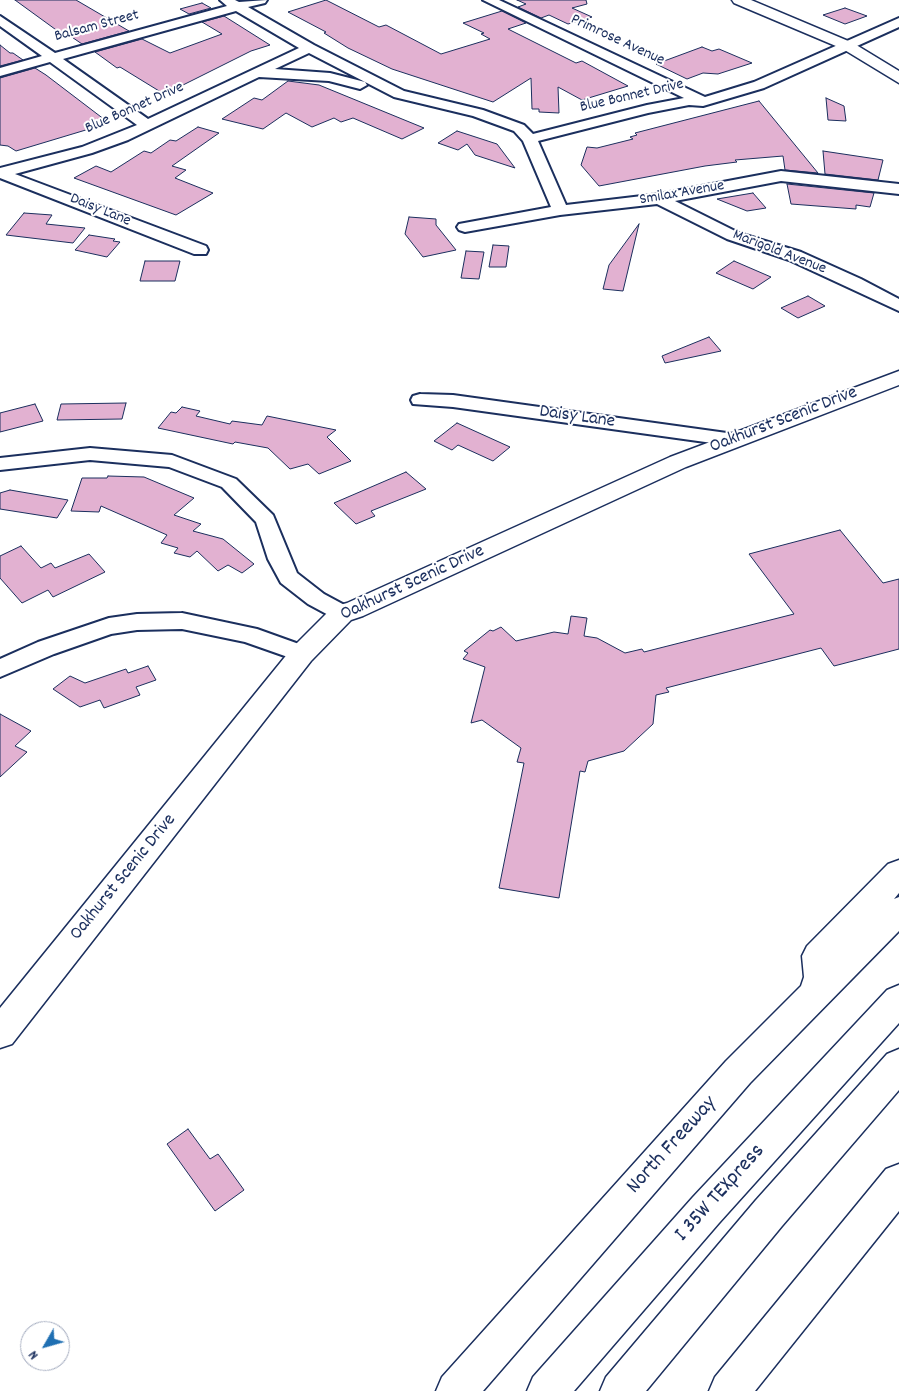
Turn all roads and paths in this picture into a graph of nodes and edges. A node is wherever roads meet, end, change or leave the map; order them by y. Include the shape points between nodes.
1 (261, 0) edge
2 (489, 0) edge
3 (739, 0) edge
4 (232, 3) edge
5 (0, 20) edge
6 (899, 22) edge
7 (848, 46) junction
8 (308, 48) junction
9 (53, 58) junction
10 (0, 72) edge
11 (251, 75) junction
12 (899, 78) edge
13 (399, 94) junction
14 (703, 102) junction
15 (148, 125) junction
16 (519, 128) junction
17 (555, 134) junction
18 (530, 139) junction
19 (0, 173) edge
20 (899, 189) edge
21 (659, 200) junction
22 (560, 210) junction
23 (465, 226) dead end
24 (200, 250) dead end
25 (899, 306) edge
26 (899, 377) edge
27 (420, 400) dead end
28 (734, 440) junction
29 (0, 464) edge
30 (342, 613) junction
31 (302, 654) junction
32 (0, 669) edge
33 (899, 873) edge
34 (899, 910) edge
35 (825, 972) junction
36 (895, 1005) edge
37 (0, 1033) edge
38 (899, 1065) edge
39 (899, 1182) edge
40 (456, 1391) edge
41 (547, 1391) edge
42 (620, 1391) edge
43 (729, 1391) edge

1 - 4 street, Balsam Street
2 - 14 street, Primrose Avenue
3 - 7 main road
4 - 8 street
4 - 9 street, Balsam Street
5 - 9 street
6 - 7 street, Blue Bonnet Drive
7 - 12 main road
7 - 14 street, Blue Bonnet Drive via 759,85
8 - 11 street, Blue Bonnet Drive
8 - 13 street, Blue Bonnet Drive
9 - 10 street, Balsam Street
9 - 15 street
11 - 13 street, Blue Bonnet Drive via 289,73 330,78
11 - 15 street, Blue Bonnet Drive
13 - 16 street, Blue Bonnet Drive via 478,113
14 - 17 street, Blue Bonnet Drive via 689,100 647,109
15 - 19 street, Blue Bonnet Drive via 88,150
16 - 17 street
16 - 18 street, Blue Bonnet Drive
17 - 18 street, Blue Bonnet Drive
18 - 22 street
19 - 24 street, Daisy Lane
20 - 21 street, Smilax Avenue via 781,176
21 - 22 street, Smilax Avenue
21 - 25 street, Marigold Avenue via 733,236 795,256 855,282
22 - 23 street, Smilax Avenue
26 - 28 main road, Oakhurst Scenic Drive
27 - 28 street, Daisy Lane via 453,401
28 - 30 main road, Oakhurst Scenic Drive
29 - 30 street via 99,455 172,461 229,484 266,520 288,578
30 - 31 main road, Oakhurst Scenic Drive
31 - 32 street via 249,635 182,621 137,622 109,626 55,644
31 - 37 main road, Oakhurst Scenic Drive
33 - 35 main road
34 - 35 main road, North Freeway
35 - 40 main road, North Freeway
36 - 41 main road, I 35W TEXpress via 706,1210
38 - 42 main road via 769,1213
39 - 43 main road

